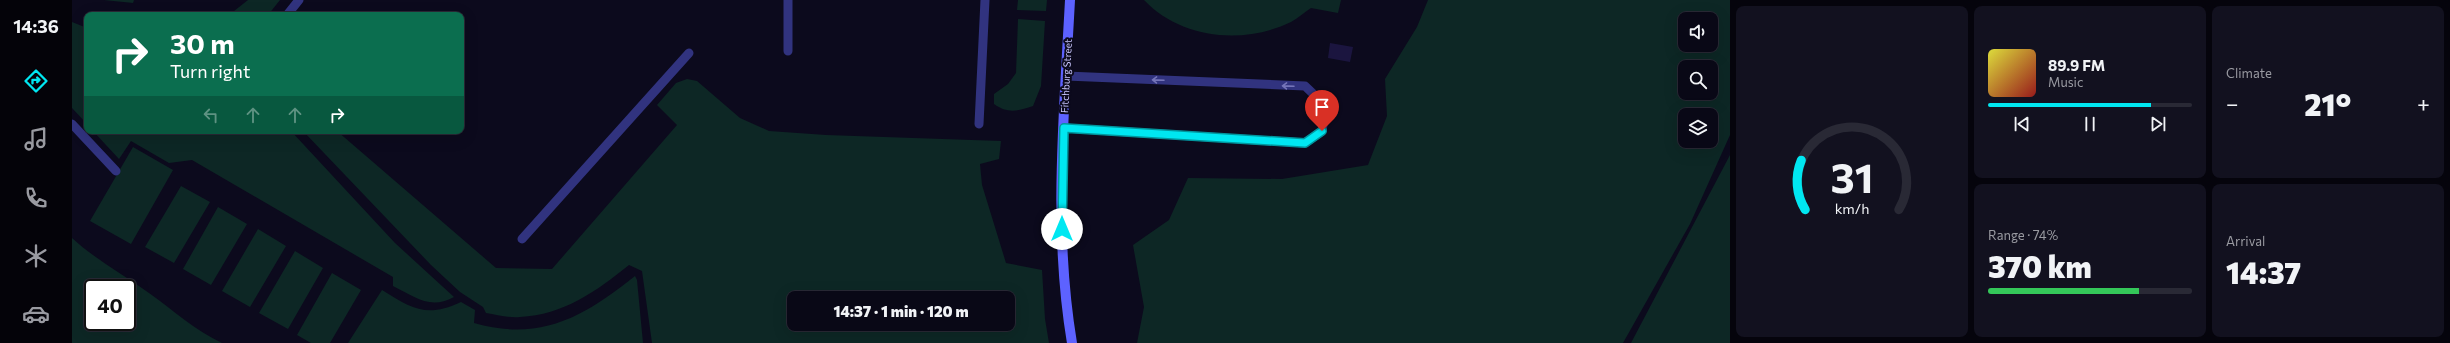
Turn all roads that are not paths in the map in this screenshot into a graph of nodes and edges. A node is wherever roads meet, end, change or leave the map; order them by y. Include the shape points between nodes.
1 (299, 0) edge
2 (788, 0) edge
3 (985, 0) edge
4 (1070, 0) edge
5 (289, 12) edge
6 (788, 51) dead end
7 (689, 53) dead end
8 (1066, 76) junction
9 (72, 124) edge
10 (979, 124) dead end
11 (1064, 128) junction
12 (116, 171) dead end
13 (522, 239) dead end
14 (1072, 343) edge

1 - 5 lane
2 - 6 lane
3 - 10 lane
4 - 8 street, Fitchburg Street
7 - 13 lane
8 - 11 street, Fitchburg Street
11 -> 8 lane via 1305,143 1322,131 1326,106 1305,86
9 - 12 lane
11 - 14 street, Fitchburg Street via 1062,242

